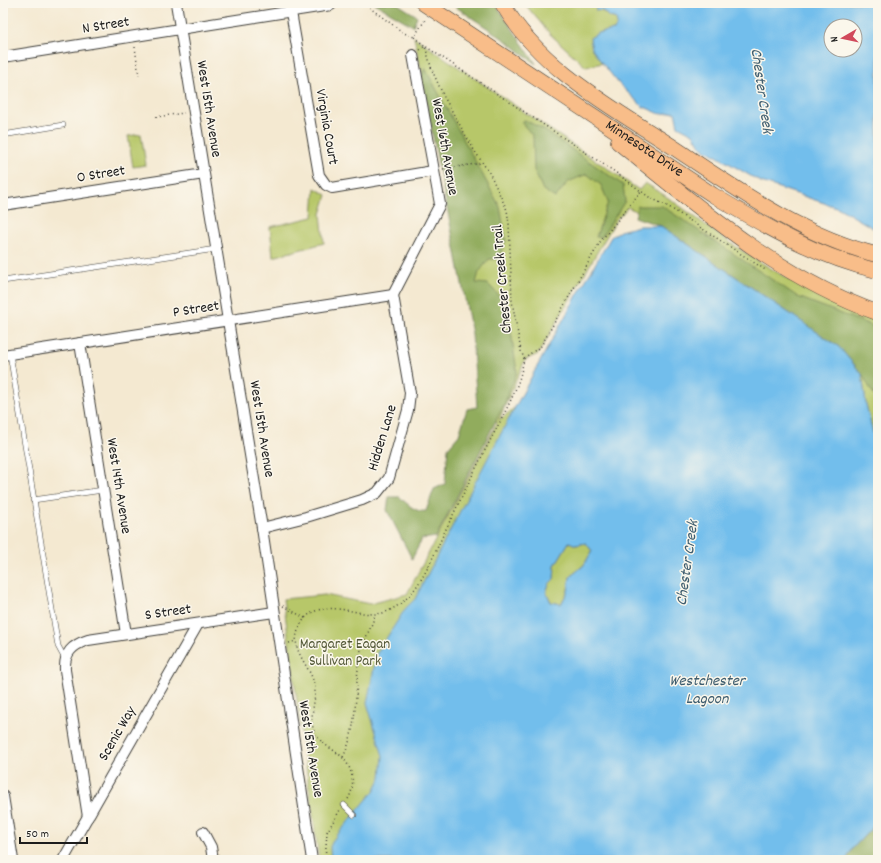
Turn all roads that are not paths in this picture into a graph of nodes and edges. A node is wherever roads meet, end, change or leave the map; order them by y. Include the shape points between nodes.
1 (176, 3) edge
2 (423, 3) edge
3 (502, 3) edge
4 (331, 5) dead end
5 (291, 12) junction
6 (180, 30) junction
7 (413, 55) dead end
8 (3, 57) edge
9 (561, 95) junction
10 (63, 125) dead end
11 (3, 135) edge
12 (433, 171) junction
13 (204, 174) junction
14 (3, 205) edge
15 (216, 249) junction
16 (878, 255) edge
17 (878, 271) edge
18 (3, 281) edge
19 (393, 295) junction
20 (878, 313) edge
21 (228, 320) junction
22 (80, 343) junction
23 (6, 354) edge
24 (103, 490) junction
25 (33, 500) junction
26 (262, 528) junction
27 (274, 609) junction
28 (198, 624) junction
29 (126, 634) junction
30 (67, 655) junction
31 (3, 796) edge
32 (344, 805) dead end
33 (354, 815) dead end
34 (88, 817) junction
35 (203, 832) dead end
36 (13, 860) edge
37 (63, 860) edge
38 (213, 860) edge
39 (312, 860) edge

1 - 6 street, West 15th Avenue
2 - 9 main road, Minnesota Drive
3 - 16 main road, Minnesota Drive via 526,36 553,64 590,93 747,197 811,232 863,252
4 - 5 street, N Street
5 - 6 street, N Street
5 - 12 street, Virginia Court via 319,175 326,185 332,188
6 - 8 street, N Street
6 - 13 street, West 15th Avenue
7 - 12 street, West 16th Avenue
9 - 17 main road, Minnesota Drive via 759,223 805,247 850,264
9 - 20 main road via 679,191 782,267 846,301
10 - 11 lane
12 - 19 street, West 16th Avenue via 440,204
13 - 14 street, O Street
13 - 15 street, West 15th Avenue
15 - 18 lane
15 - 21 street, West 15th Avenue
19 - 21 street, P Street
19 - 26 street, Hidden Lane via 410,393 408,410 389,478 377,493 362,500
21 - 22 street, P Street
21 - 26 street, West 15th Avenue
22 - 23 street, P Street
22 - 24 street, West 14th Avenue
23 - 25 lane
24 - 25 lane
24 - 29 street, West 14th Avenue
25 - 30 lane via 58,646
26 - 27 street, West 15th Avenue
27 - 28 street, S Street
27 - 39 street, West 15th Avenue
28 - 29 street, S Street
28 - 34 street, Scenic Way
29 - 30 street, S Street via 76,643
30 - 34 street
31 - 36 street
32 - 33 lane
34 - 37 street, Scenic Way
35 - 38 street via 211,847

